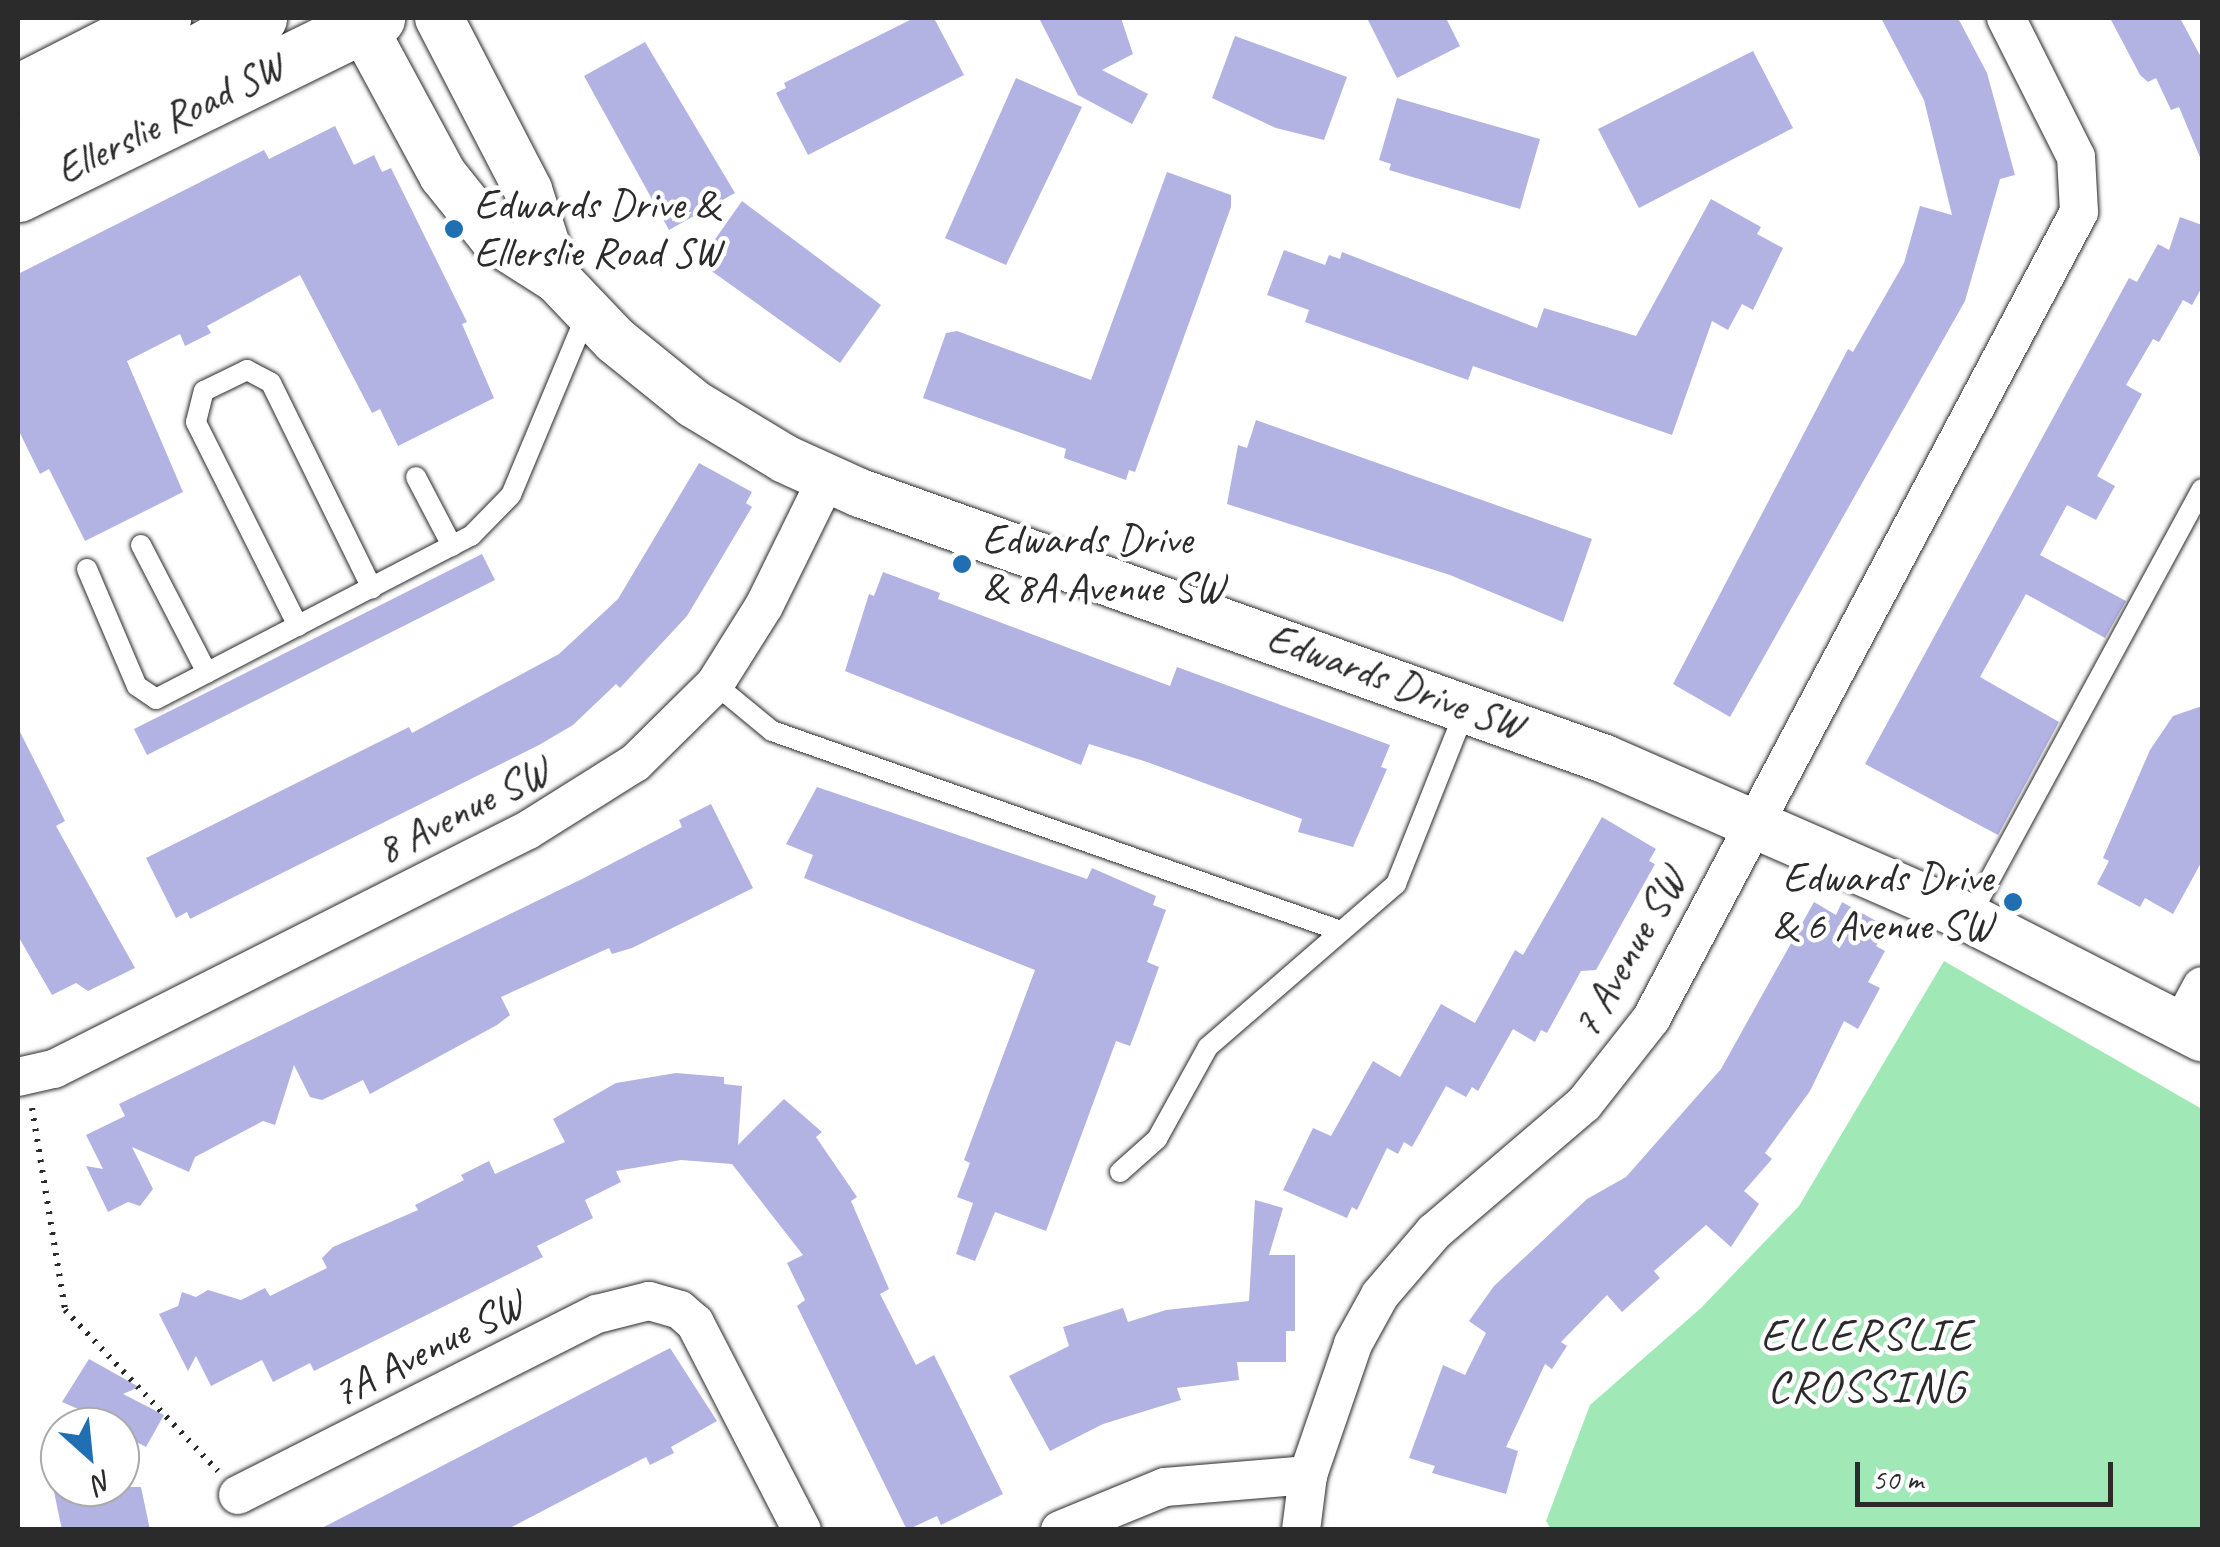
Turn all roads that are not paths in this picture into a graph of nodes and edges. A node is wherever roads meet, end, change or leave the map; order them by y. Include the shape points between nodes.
1 (163, 18) edge
2 (259, 18) edge
3 (439, 18) edge
4 (2006, 18) edge
5 (365, 19) edge
6 (18, 92) edge
7 (18, 152) edge
8 (18, 194) edge
9 (572, 296) junction
10 (416, 478) dead end
11 (826, 480) junction
12 (2202, 489) edge
13 (141, 545) dead end
14 (452, 546) junction
15 (87, 569) dead end
16 (372, 588) junction
17 (298, 626) junction
18 (207, 673) junction
19 (715, 684) junction
20 (1467, 706) junction
21 (1753, 822) junction
22 (1970, 918) junction
23 (1338, 930) junction
24 (2195, 1016) edge
25 (22, 1078) edge
26 (1120, 1172) dead end
27 (1308, 1475) junction
28 (238, 1495) road end
29 (802, 1530) edge
30 (1060, 1530) edge
31 (1302, 1530) edge

1 - 6 main road
2 - 7 main road
3 - 9 street via 528,190
4 - 21 street, 7 Avenue SW via 2076,157 2083,194 2071,232
5 - 8 main road, Ellerslie Road SW
5 - 9 street, Edwards Drive SW via 466,208 494,239
9 - 11 street, Edwards Drive SW via 694,404
9 - 14 lane via 511,495
10 - 14 lane
11 - 19 street, 8 Avenue SW via 764,606
11 - 20 street, Edwards Drive SW
12 - 22 lane
13 - 18 lane
14 - 16 lane
15 - 18 lane via 136,686 156,700
16 - 17 lane
16 - 17 lane via 271,382 248,370 204,391 196,422
17 - 18 lane
19 - 23 lane via 772,731
19 - 25 street, 8 Avenue SW via 635,762 583,800
20 - 21 street, Edwards Drive SW
20 - 23 lane via 1396,884
21 - 22 street, Edwards Drive SW
21 - 27 street, 7 Avenue SW via 1632,1048 1562,1125 1434,1232 1380,1296 1354,1344
22 - 24 street, Edwards Drive SW
23 - 26 lane via 1208,1047 1156,1139
27 - 30 street via 1207,1478 1166,1487
27 - 31 street, 7 Avenue SW
28 - 29 street, 7A Avenue SW via 598,1314 631,1302 663,1303 680,1310 706,1341

